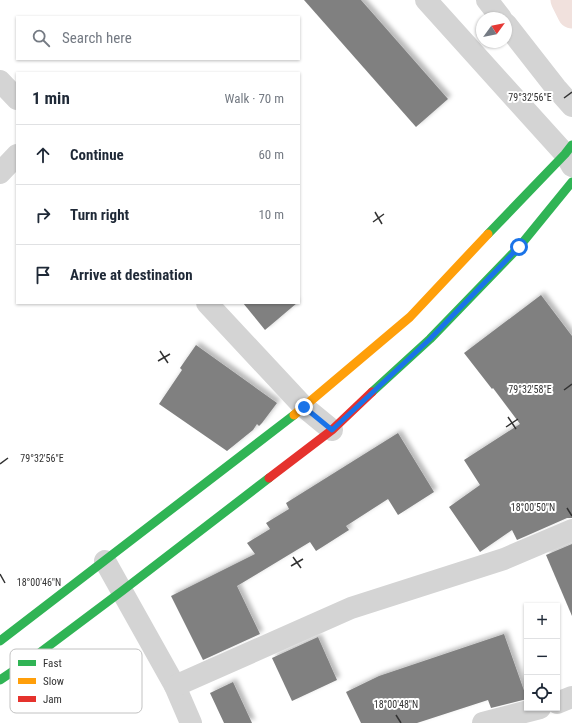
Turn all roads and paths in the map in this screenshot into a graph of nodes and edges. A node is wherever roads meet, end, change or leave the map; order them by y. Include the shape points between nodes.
1 (426, 0) edge
2 (488, 0) edge
3 (497, 12) edge
4 (512, 32) edge
5 (0, 81) edge
6 (16, 98) edge
7 (572, 106) edge
8 (570, 155) edge
9 (16, 156) edge
10 (0, 173) edge
11 (572, 182) edge
12 (208, 304) edge
13 (304, 407) junction
14 (332, 430) junction
15 (572, 530) edge
16 (105, 561) junction
17 (122, 592) junction
18 (0, 641) edge
19 (45, 649) edge
20 (10, 673) edge
21 (0, 680) edge
22 (175, 686) junction
23 (572, 696) edge
24 (560, 702) edge
25 (529, 711) edge
26 (191, 723) edge
27 (483, 723) edge

1 - 8 street
2 - 3 street
4 - 7 street
5 - 6 street
8 - 13 street via 505,215 410,317
9 - 10 street
11 - 14 street via 519,247 447,322
12 - 13 street
13 - 14 street
13 - 16 street
14 - 17 street
15 - 22 street via 504,559 351,608
16 - 17 street
16 - 18 street
17 - 19 street
17 - 22 street
20 - 21 street
22 - 26 street
23 - 24 street
25 - 27 street

